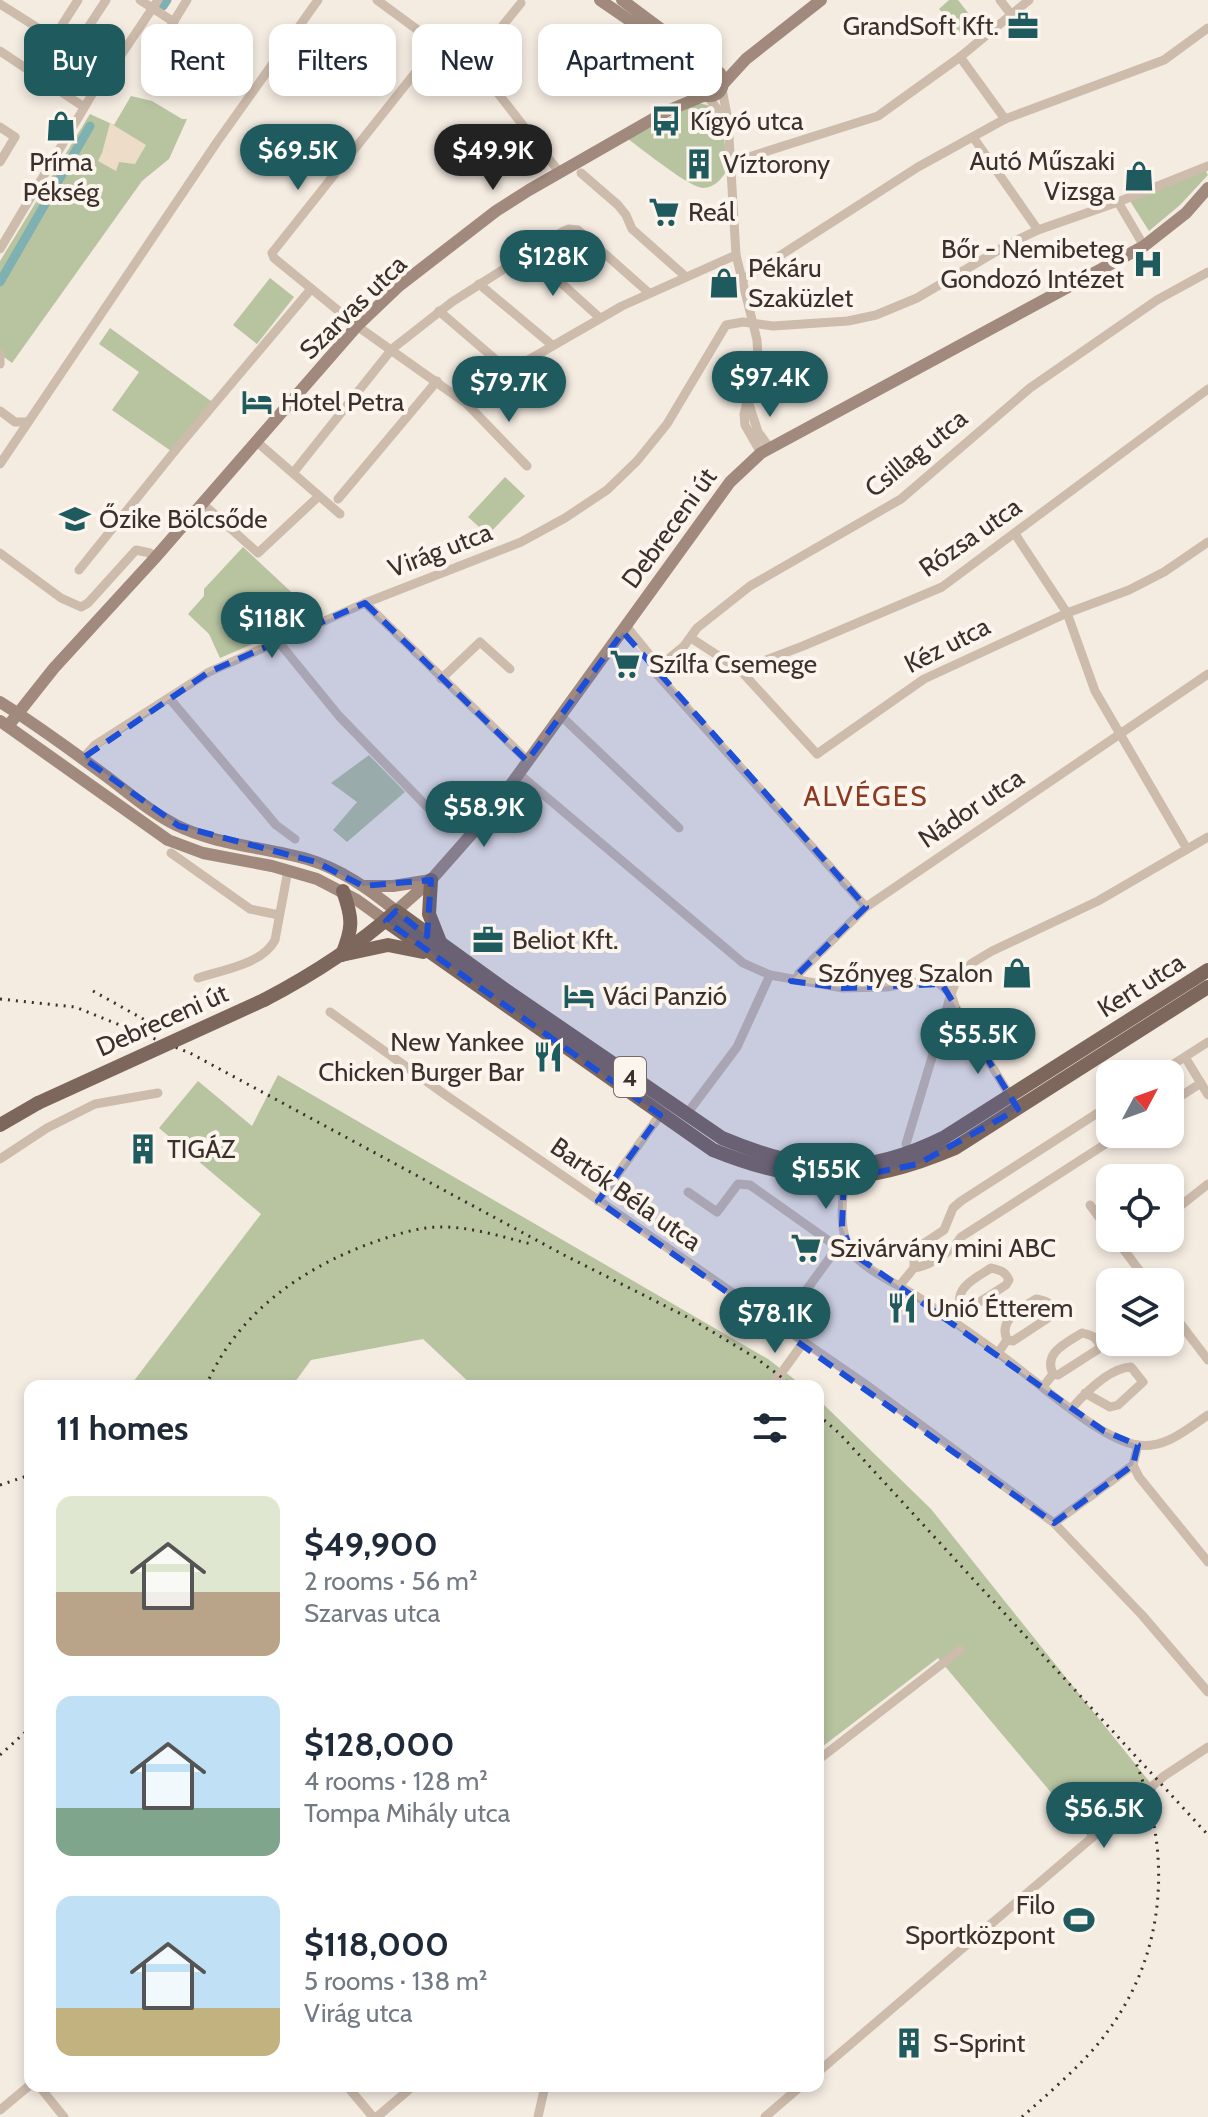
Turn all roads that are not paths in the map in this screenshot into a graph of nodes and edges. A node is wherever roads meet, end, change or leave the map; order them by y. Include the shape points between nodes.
1 (78, 0) edge
2 (106, 0) edge
3 (140, 0) edge
4 (187, 0) edge
5 (318, 0) edge
6 (377, 0) edge
7 (600, 0) edge
8 (622, 0) edge
9 (821, 0) edge
10 (1000, 0) edge
11 (1029, 0) edge
12 (521, 3) dead end
13 (0, 4) edge
14 (156, 4) edge
15 (1010, 13) junction
16 (174, 22) joint
17 (33, 24) edge
18 (63, 24) edge
19 (90, 24) edge
20 (504, 24) edge
21 (635, 24) edge
22 (652, 24) edge
23 (412, 25) edge
24 (1208, 28) edge
25 (125, 48) edge
26 (0, 51) edge
27 (960, 57) junction
28 (722, 75) edge
29 (412, 76) edge
30 (722, 90) edge
31 (92, 96) edge
32 (500, 96) edge
33 (681, 96) edge
34 (706, 96) joint
35 (84, 107) junction
36 (667, 111) junction
37 (1005, 119) junction
38 (0, 127) edge
39 (728, 135) junction
40 (973, 137) junction
41 (0, 162) edge
42 (730, 163) junction
43 (1208, 166) edge
44 (560, 173) junction
45 (581, 173) dead end
46 (1208, 188) edge
47 (1118, 202) junction
48 (1038, 230) junction
49 (1144, 246) junction
50 (0, 249) edge
51 (528, 253) junction
52 (736, 255) junction
53 (1208, 272) edge
54 (685, 276) junction
55 (742, 280) junction
56 (479, 284) junction
57 (311, 289) junction
58 (649, 293) junction
59 (439, 311) junction
60 (600, 318) junction
61 (755, 324) junction
62 (357, 326) junction
63 (552, 345) junction
64 (392, 349) junction
65 (0, 354) edge
66 (0, 364) edge
67 (509, 371) junction
68 (437, 381) junction
69 (1208, 389) edge
70 (467, 404) junction
71 (0, 411) edge
72 (28, 422) junction
73 (257, 442) junction
74 (765, 450) junction
75 (0, 464) edge
76 (527, 466) dead end
77 (293, 473) junction
78 (319, 496) junction
79 (338, 499) dead end
80 (203, 504) junction
81 (340, 514) dead end
82 (1015, 534) junction
83 (1208, 542) edge
84 (0, 553) edge
85 (154, 559) junction
86 (79, 570) dead end
87 (365, 603) junction
88 (1067, 613) junction
89 (625, 630) junction
90 (691, 638) junction
91 (277, 640) junction
92 (656, 668) junction
93 (510, 669) dead end
94 (740, 670) junction
95 (1208, 674) edge
96 (441, 679) junction
97 (170, 699) junction
98 (0, 702) edge
99 (17, 713) junction
100 (560, 715) junction
101 (4, 723) edge
102 (1118, 734) junction
103 (83, 758) junction
104 (528, 761) junction
105 (519, 774) junction
106 (437, 817) dead end
107 (679, 828) dead end
108 (1208, 837) edge
109 (295, 839) dead end
110 (1187, 849) junction
111 (171, 853) dead end
112 (288, 870) junction
113 (431, 880) junction
114 (363, 886) junction
115 (343, 891) junction
116 (866, 907) junction
117 (279, 915) junction
118 (391, 916) junction
119 (437, 950) junction
120 (342, 955) junction
121 (1208, 970) edge
122 (770, 975) junction
123 (958, 976) junction
124 (198, 978) dead end
125 (797, 980) junction
126 (935, 980) junction
127 (1208, 987) edge
128 (951, 994) junction
129 (330, 1012) dead end
130 (1208, 1042) edge
131 (1185, 1057) junction
132 (1180, 1060) edge
133 (1201, 1083) junction
134 (158, 1093) dead end
135 (1184, 1094) edge
136 (1208, 1095) edge
137 (1014, 1103) junction
138 (1096, 1114) edge
139 (660, 1115) junction
140 (686, 1115) junction
141 (0, 1125) edge
142 (906, 1144) dead end
143 (1099, 1148) edge
144 (0, 1159) edge
145 (845, 1172) junction
146 (1208, 1184) edge
147 (688, 1192) dead end
148 (598, 1201) junction
149 (1184, 1203) edge
150 (1090, 1205) dead end
151 (1096, 1213) edge
152 (950, 1221) junction
153 (961, 1237) junction
154 (846, 1240) junction
155 (836, 1246) junction
156 (914, 1268) junction
157 (900, 1285) junction
158 (962, 1309) junction
159 (952, 1321) junction
160 (780, 1326) junction
161 (1184, 1328) edge
162 (1007, 1340) junction
163 (803, 1343) junction
164 (998, 1353) junction
165 (1208, 1360) edge
166 (1053, 1374) junction
167 (776, 1380) edge
168 (1043, 1387) junction
169 (1085, 1393) junction
170 (1072, 1408) junction
171 (1208, 1415) edge
172 (1138, 1445) junction
173 (1133, 1465) junction
174 (1054, 1523) junction
175 (1208, 1562) edge
176 (960, 1650) dead end
177 (1208, 1692) edge
178 (1208, 1747) edge
179 (824, 1755) edge
180 (824, 2067) edge
181 (24, 2090) edge
182 (44, 2092) edge
183 (352, 2092) edge
184 (406, 2092) edge
185 (544, 2092) edge
186 (794, 2092) edge
187 (0, 2110) edge
188 (64, 2117) edge
189 (375, 2117) edge
190 (538, 2117) edge
191 (765, 2117) edge

1 - 18 street
2 - 19 street
3 - 14 street
4 - 16 street
5 - 72 street
6 - 23 street
7 - 21 street
8 - 22 street
9 - 28 street
10 - 15 street
11 - 15 street
12 - 20 street
13 - 17 street
14 - 16 street
14 - 25 street
15 - 27 street
24 - 37 street via 1164,60
26 - 35 street
27 - 37 street
27 - 42 street via 878,116
29 - 57 street via 274,248 274,258
30 - 39 street
31 - 35 street
32 - 44 street
33 - 36 street, Szarvas utca
34 - 36 street, Szarvas utca
34 - 39 street
35 - 50 street
36 - 44 street, Szarvas utca
37 - 40 street
38 - 41 street via 15,137
39 - 42 street
40 - 48 street
40 - 55 street
42 - 52 street
43 - 47 street
44 - 62 street, Szarvas utca via 496,211 399,286
45 - 54 street
46 - 49 street, Debreceni út
47 - 48 street
47 - 49 street
48 - 61 street via 876,315
49 - 74 street, Debreceni út
51 - 56 street
51 - 58 street via 562,232 578,230
51 - 60 street
52 - 54 street
52 - 55 street
53 - 90 street, Csillag utca via 1157,300 1030,388 901,499 750,586
54 - 58 street
55 - 61 street
56 - 59 street
56 - 63 street
57 - 62 street
57 - 86 street
58 - 60 street
59 - 64 street
59 - 67 street
60 - 63 street
61 - 74 street via 758,358 744,414 745,425
61 - 87 street, Virág utca via 726,325 667,424 607,490 521,542
62 - 64 street
62 - 73 street, Szarvas utca
63 - 67 street
64 - 68 street
64 - 77 street
65 - 66 street
67 - 70 street
68 - 70 street
68 - 79 street
69 - 82 street, Rózsa utca
70 - 76 street
71 - 72 street via 15,422
72 - 75 street
73 - 77 street
73 - 80 street, Szarvas utca
74 - 89 street, Debreceni út via 730,482
77 - 78 street
78 - 80 street via 258,553
78 - 81 street
80 - 85 street, Szarvas utca
82 - 88 street
82 - 94 street, Rózsa utca via 942,587
83 - 88 street, Kéz utca via 1152,578
84 - 85 street via 81,607 136,550
85 - 99 street, Szarvas utca
87 - 91 street, Virág utca
87 - 96 street
88 - 94 street, Kéz utca via 924,679 817,754
88 - 102 street via 1095,691
89 - 92 street
89 - 100 street, Debreceni út
90 - 92 street, Csillag utca
90 - 94 street
91 - 97 street, Virág utca via 209,672
91 - 106 street via 339,716
92 - 116 street
93 - 96 street via 480,642
95 - 102 street, Nádor utca
96 - 104 street
97 - 103 street, Virág utca via 95,745
97 - 109 street via 276,825
98 - 99 street
99 - 101 street, Szarvas utca
99 - 103 street
100 - 104 street, Debreceni út
100 - 107 street
101 - 112 street via 168,840 211,856
102 - 110 street
102 - 116 street, Nádor utca
103 - 114 street via 179,826 307,859
104 - 105 street, Debreceni út
105 - 113 street, Debreceni út
105 - 122 street via 743,963
108 - 110 street
110 - 123 street via 1098,901 992,951
111 - 117 street via 250,909
112 - 115 street
112 - 117 street
113 - 114 street
113 - 118 street, Debreceni út
113 - 119 main road via 429,914
114 - 118 street
115 - 118 street
115 - 120 main road via 352,931
116 - 125 street, Nádor utca
117 - 124 street, Debreceni út via 270,950
118 - 119 main road, 4
118 - 120 main road, Debreceni út / 4
119 - 120 main road, Debreceni út / 4 via 388,945
119 - 139 main road, 4
119 - 140 main road, 4
120 - 141 main road, Debreceni út / 4, bridge via 264,1000
121 - 137 main road, Kert utca / 4
122 - 125 street
122 - 140 street via 737,1047
123 - 126 street
123 - 128 street
125 - 126 street via 843,988
126 - 128 street
127 - 137 main road, Kert utca / 4
128 - 137 street
128 - 142 street
129 - 148 street, Bartók Béla utca
130 - 131 street
131 - 132 street
131 - 133 street
133 - 135 street
133 - 136 street
134 - 144 street via 95,1104
137 - 145 main road, Kert utca / 4 via 912,1154
138 - 152 street via 961,1201
139 - 145 main road, 4 via 713,1150 751,1165 793,1176
139 - 148 street
140 - 145 main road, 4 via 762,1155
143 - 153 street
145 - 154 street
146 - 149 street
147 - 155 street via 717,1212 738,1184 750,1185
148 - 160 street, Bartók Béla utca
150 - 151 street
152 - 153 street
152 - 156 street via 914,1250
153 - 156 street via 956,1246
154 - 155 street
154 - 157 street via 862,1263
155 - 160 street
156 - 157 street
157 - 159 street
158 - 158 street via 1006,1285 1007,1275 991,1268 964,1285
158 - 159 street
159 - 164 street
160 - 163 street, Bartók Béla utca
161 - 165 street
162 - 162 street via 1051,1316 1052,1306 1036,1299 1010,1316 1004,1330
162 - 164 street
163 - 167 street
163 - 174 street, Bartók Béla utca
164 - 168 street
166 - 166 street via 1097,1350 1098,1340 1082,1333 1055,1350
166 - 168 street
168 - 170 street
169 - 169 street via 1121,1368 1131,1367 1143,1382 1110,1407
169 - 170 street
170 - 172 street via 1117,1439
171 - 172 street via 1174,1438
172 - 173 street
173 - 174 street
173 - 175 street
174 - 177 street, Bartók Béla utca
176 - 179 street
178 - 180 street via 1164,1776
181 - 187 street
182 - 188 street
183 - 189 street
184 - 189 street
185 - 190 street
186 - 191 street

